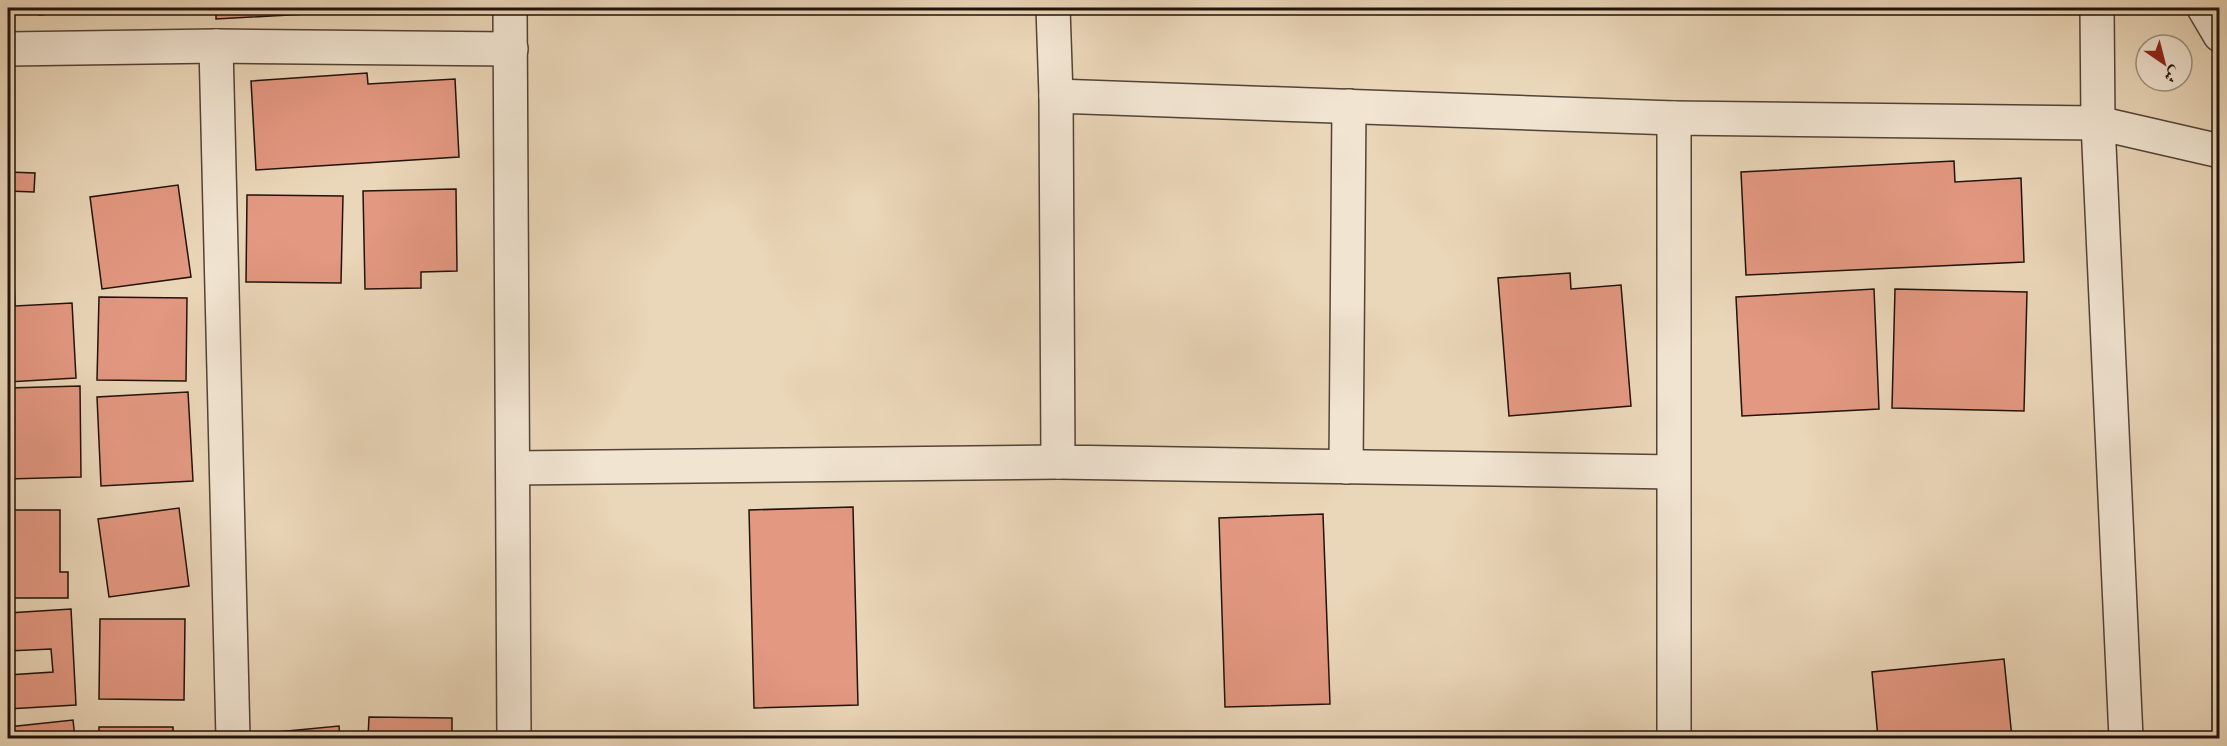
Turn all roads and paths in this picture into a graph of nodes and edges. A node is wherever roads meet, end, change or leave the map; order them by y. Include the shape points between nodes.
1 (510, 8) edge
2 (1053, 8) edge
3 (2097, 8) edge
4 (2204, 8) edge
5 (2220, 35) edge
6 (216, 46) junction
7 (8, 49) edge
8 (511, 49) junction
9 (1056, 96) junction
10 (1349, 106) junction
11 (1674, 118) junction
12 (2098, 123) junction
13 (2220, 151) edge
14 (1058, 462) junction
15 (1346, 467) junction
16 (513, 468) junction
17 (1673, 472) junction
18 (233, 738) edge
19 (514, 738) edge
20 (1674, 738) edge
21 (2126, 738) edge

1 - 8 street
2 - 9 street
3 - 12 street
4 - 5 street
6 - 7 street
6 - 8 street
6 - 18 street
8 - 16 street
9 - 10 street
9 - 14 street
10 - 11 street
10 - 15 street
11 - 12 street
11 - 17 street
12 - 13 street
12 - 21 street
14 - 15 street
14 - 16 street
15 - 17 street
16 - 19 street
17 - 20 street

